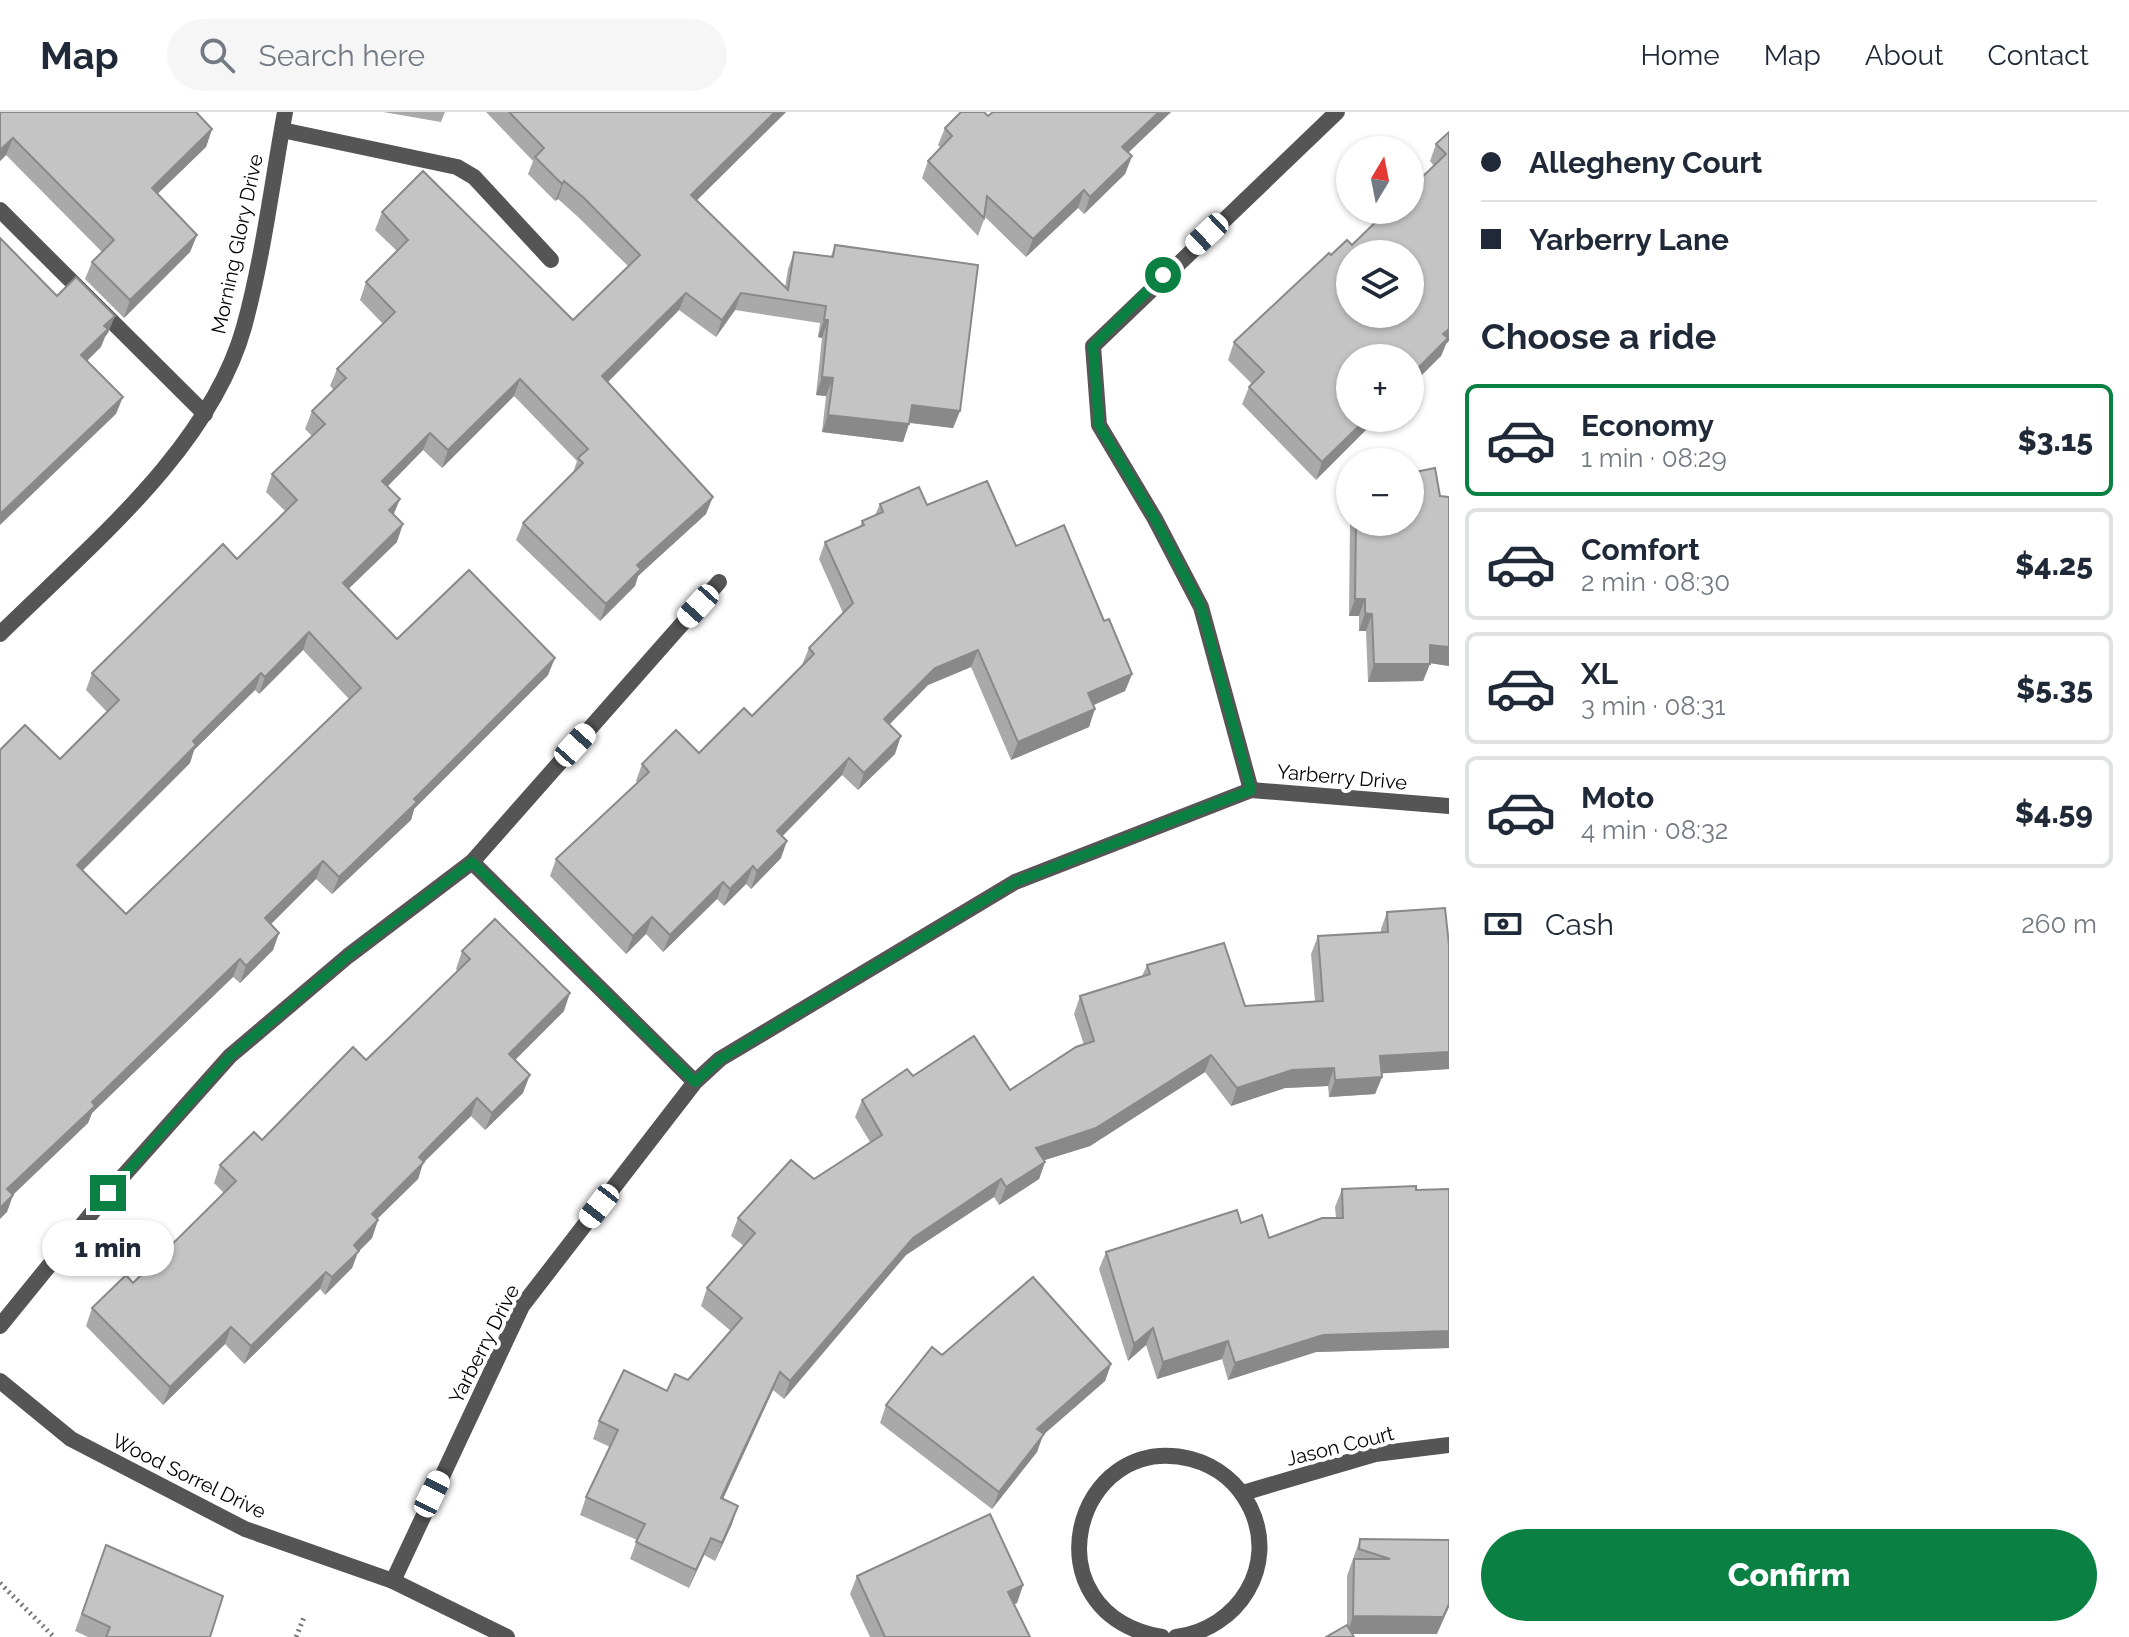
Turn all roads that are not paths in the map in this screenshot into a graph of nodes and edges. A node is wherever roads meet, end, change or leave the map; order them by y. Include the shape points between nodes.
1 (285, 112) edge
2 (1337, 112) edge
3 (282, 130) junction
4 (0, 210) edge
5 (551, 260) dead end
6 (205, 414) junction
7 (719, 582) dead end
8 (0, 634) edge
9 (1251, 790) junction
10 (1449, 806) edge
11 (472, 862) junction
12 (695, 1082) junction
13 (0, 1326) edge
14 (0, 1381) edge
15 (1449, 1445) edge
16 (1243, 1493) junction
17 (393, 1581) junction
18 (507, 1637) edge
19 (1162, 1637) edge
20 (1176, 1637) edge

1 - 3 street, Morning Glory Drive
2 - 9 street via 1093,346 1099,425 1201,607
3 - 5 street via 457,167 474,177
3 - 6 street, Morning Glory Drive via 243,329
4 - 6 street
6 - 8 street, Morning Glory Drive via 155,481
7 - 11 street
9 - 10 street, Yarberry Drive
9 - 12 street, Yarberry Drive via 1015,882 720,1059
11 - 12 street
11 - 13 street via 348,956 230,1056 108,1193
12 - 17 street, Yarberry Drive via 522,1306
14 - 17 street, Wood Sorrel Drive via 71,1439 232,1522
15 - 16 street, Jason Court via 1375,1454
16 - 19 street via 1203,1462 1179,1456 1129,1465 1091,1500 1078,1547 1094,1599 1114,1620
16 - 20 street via 1256,1519 1256,1575 1243,1601 1223,1621
17 - 18 street, Wood Sorrel Drive

